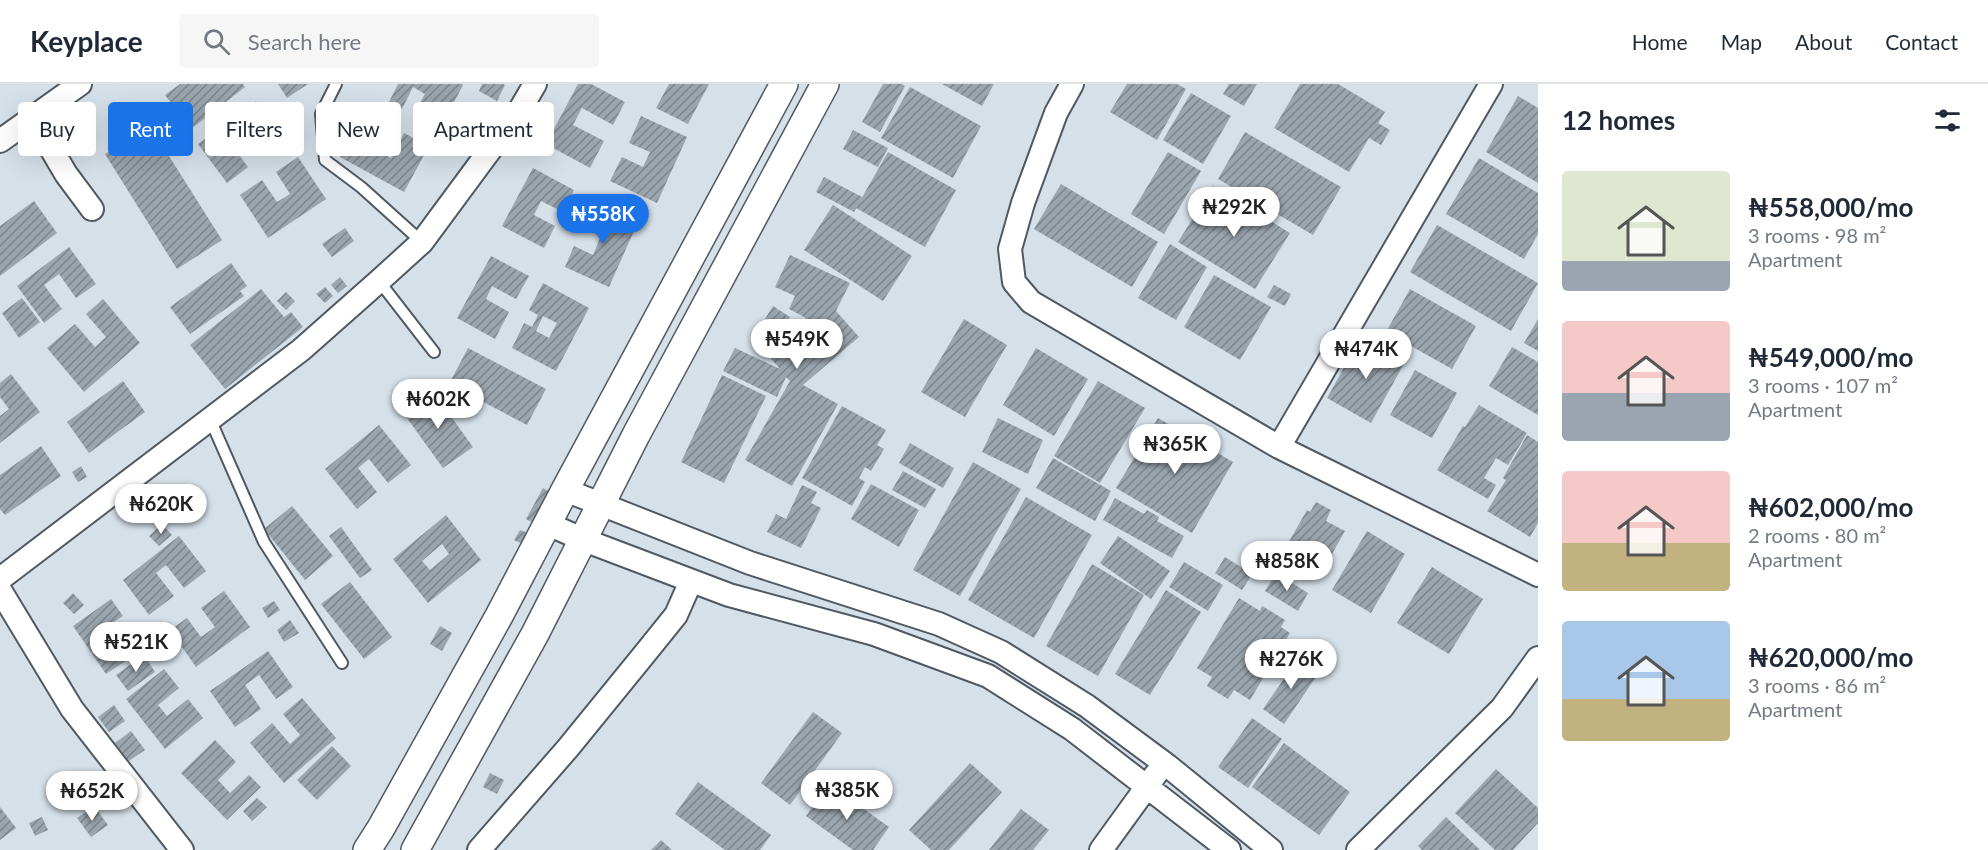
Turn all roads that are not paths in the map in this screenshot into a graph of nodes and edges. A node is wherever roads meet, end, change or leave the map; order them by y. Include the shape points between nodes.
1 (80, 84) edge
2 (336, 84) edge
3 (536, 84) edge
4 (784, 84) edge
5 (825, 84) edge
6 (1072, 84) edge
7 (1491, 84) edge
8 (55, 102) edge
9 (18, 128) edge
10 (0, 141) edge
11 (55, 156) edge
12 (92, 209) dead end
13 (422, 242) junction
14 (379, 281) junction
15 (434, 352) dead end
16 (210, 419) junction
17 (1279, 447) junction
18 (564, 490) junction
19 (601, 506) junction
20 (548, 524) junction
21 (584, 540) junction
22 (1538, 576) edge
23 (0, 579) edge
24 (692, 581) junction
25 (0, 590) edge
26 (1538, 658) edge
27 (342, 663) dead end
28 (1163, 762) junction
29 (1148, 786) junction
30 (182, 850) edge
31 (367, 850) edge
32 (415, 850) edge
33 (478, 850) edge
34 (1101, 850) edge
35 (1229, 850) edge
36 (1271, 850) edge
37 (1358, 850) edge

1 - 8 street
2 - 13 lane via 321,114 325,160
3 - 13 street
4 - 18 street
5 - 19 street
6 - 17 street via 1056,113 1023,203 1010,249 1014,282 1031,302
7 - 17 street
9 - 10 street
11 - 12 street
13 - 14 street
14 - 15 lane
14 - 16 street via 301,350
16 - 23 street
16 - 27 lane via 264,543
17 - 22 street
18 - 19 street
18 - 20 street
19 - 21 street
19 - 28 street via 750,563 939,624 1001,652 1087,706
20 - 21 street
20 - 31 street
21 - 24 street
21 - 32 street
24 - 29 street via 729,595 874,634 988,676 1072,729
24 - 33 street via 676,615 568,748
25 - 30 street via 72,709
26 - 37 street via 1502,708
28 - 29 street
28 - 36 street
29 - 34 street
29 - 35 street

